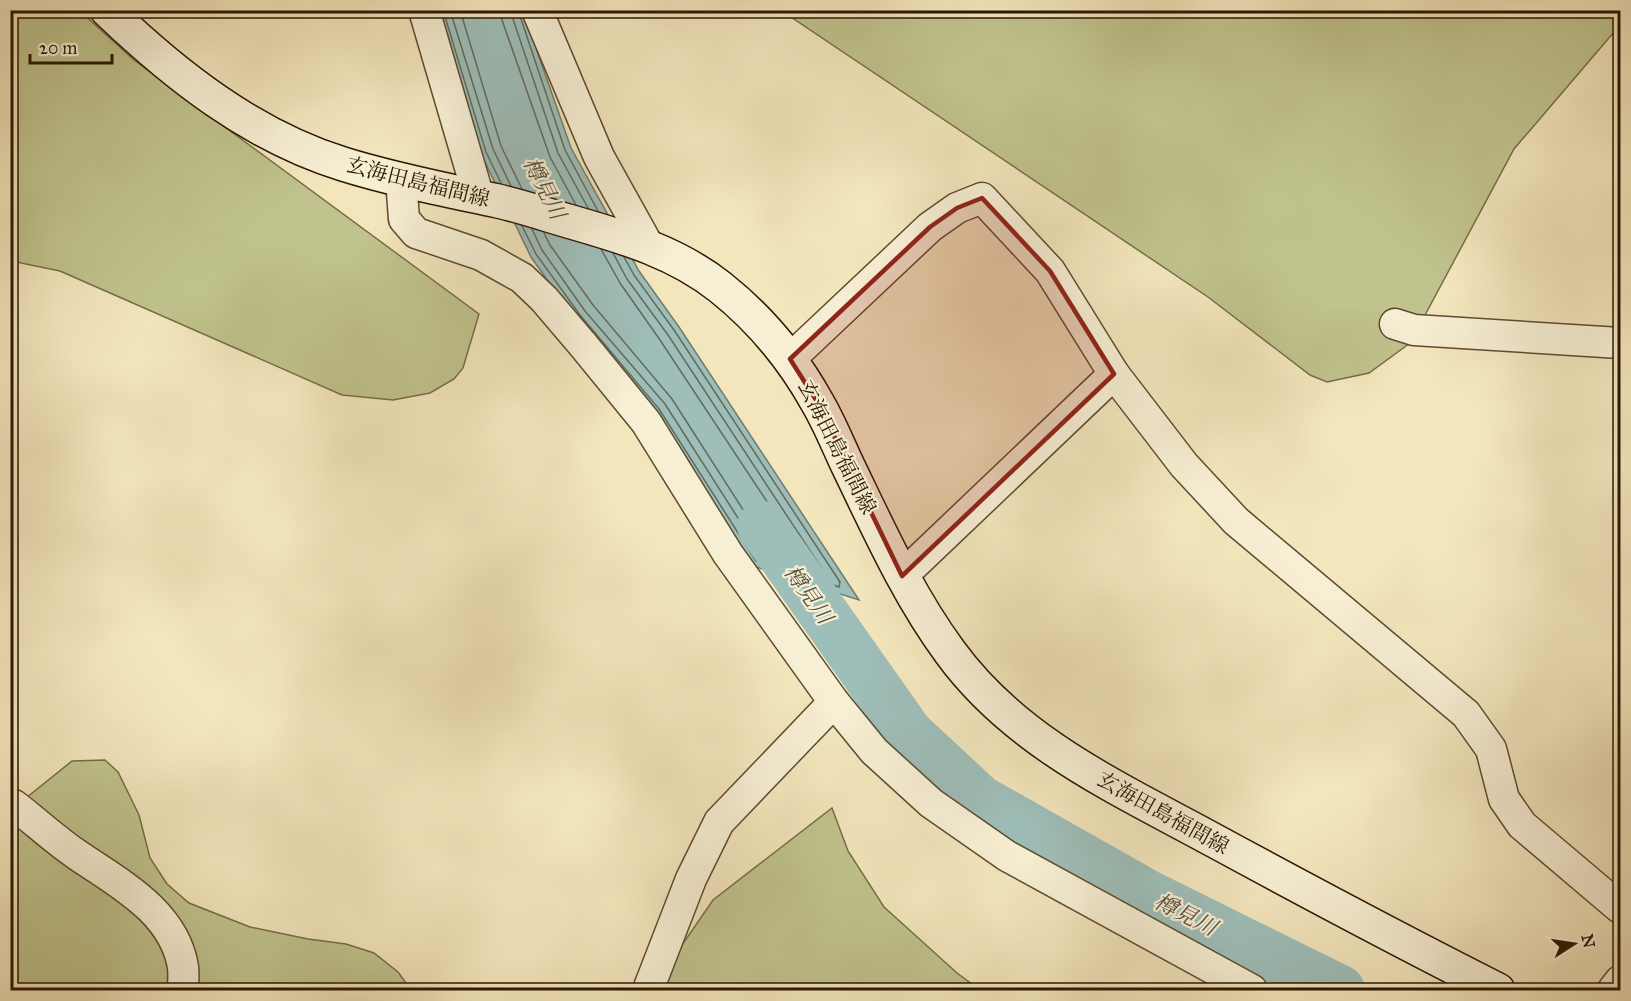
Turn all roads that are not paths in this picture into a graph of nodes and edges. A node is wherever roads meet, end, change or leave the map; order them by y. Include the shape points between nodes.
1 (107, 10) edge
2 (424, 10) edge
3 (537, 10) edge
4 (401, 179) junction
5 (489, 200) junction
6 (636, 241) junction
7 (1395, 324) dead end
8 (1620, 343) edge
9 (790, 359) junction
10 (1114, 374) junction
11 (902, 576) junction
12 (834, 702) junction
13 (14, 805) dead end
14 (1620, 908) edge
15 (1620, 981) edge
16 (183, 990) edge
17 (648, 990) edge
18 (1252, 990) edge
19 (1498, 990) edge
20 (1613, 990) edge

1 - 4 main road, 玄海田島福間線 via 174,70 231,111 292,145 342,164
2 - 5 street
3 - 6 street
4 - 5 main road, 玄海田島福間線
4 - 12 street via 404,219 416,233 481,255 522,278 584,346 646,422 728,554
5 - 6 main road, 玄海田島福間線
6 - 9 main road, 玄海田島福間線 via 686,264 720,287
7 - 8 street via 1414,330
9 - 10 street via 930,227 957,208 982,198 1050,272
9 - 11 main road, 玄海田島福間線 via 818,403
10 - 11 street
10 - 14 street via 1184,465 1236,521 1466,714 1491,748 1504,799 1522,825
11 - 19 main road, 玄海田島福間線 via 952,656 984,692 1023,728 1070,762 1358,919
12 - 17 street via 719,822 691,879
12 - 18 street via 874,751 931,803 1007,856
13 - 16 street via 152,909 177,946 183,967
15 - 20 street

